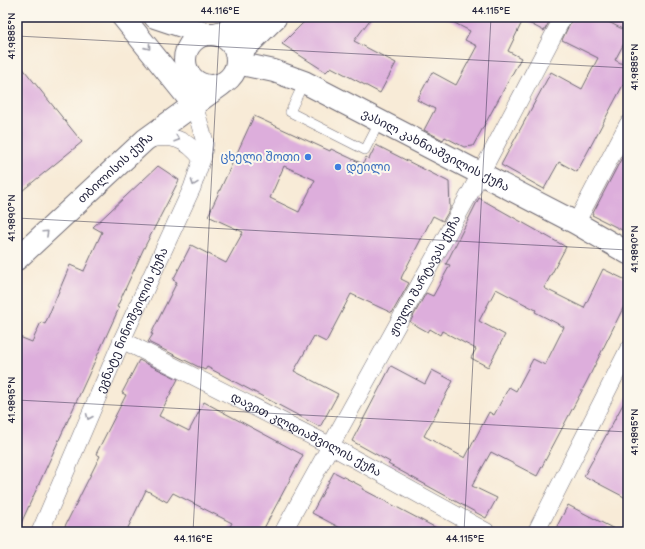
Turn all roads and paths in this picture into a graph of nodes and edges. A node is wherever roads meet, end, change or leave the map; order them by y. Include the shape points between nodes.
1 (123, 17) edge
2 (155, 17) edge
3 (275, 17) edge
4 (563, 17) edge
5 (211, 34) junction
6 (237, 60) junction
7 (185, 66) junction
8 (304, 82) junction
9 (221, 85) junction
10 (194, 105) junction
11 (380, 121) junction
12 (628, 124) edge
13 (145, 140) junction
14 (202, 159) junction
15 (481, 173) junction
16 (576, 223) junction
17 (628, 253) edge
18 (17, 259) edge
19 (122, 340) junction
20 (628, 350) edge
21 (331, 446) junction
22 (40, 532) edge
23 (283, 532) edge
24 (487, 532) edge
25 (536, 532) edge

1 -> 10 main road
2 - 5 main road
3 - 5 main road
3 - 6 main road
4 - 15 street, ჟიული შარტავას ქუჩა
5 - 6 main road via 230,41
5 - 7 main road via 191,42 186,50
6 - 8 main road, ვასილ კახნიაშვილის ქუჩა
6 - 9 main road via 230,79
7 - 9 main road via 189,75 203,86
7 - 10 main road
8 - 11 main road, ვასილ კახნიაშვილის ქუჩა
8 - 11 lane via 290,112 365,150
9 - 10 main road, თბილისის ქუჩა
10 - 13 main road, თბილისის ქუჩა
10 - 14 street, ეგნატე ნინოშვილის ქუჩა via 204,142
11 - 15 main road, ვასილ კახნიაშვილის ქუჩა
12 - 16 street
13 -> 14 street via 171,137 194,148
18 -> 13 main road, თბილისის ქუჩა
14 -> 19 street, ეგნატე ნინოშვილის ქუჩა via 192,188
15 - 16 main road, ვასილ კახნიაშვილის ქუჩა
15 - 21 street, ჟიული შარტავას ქუჩა
16 - 17 main road, ვასილ კახნიაშვილის ქუჩა
19 - 21 street, დავით კლდიაშვილის ქუჩა
19 -> 22 street, ეგნატე ნინოშვილის ქუჩა
20 - 25 street
21 - 23 street, ჟიული შარტავას ქუჩა
21 - 24 street, დავით კლდიაშვილის ქუჩა

